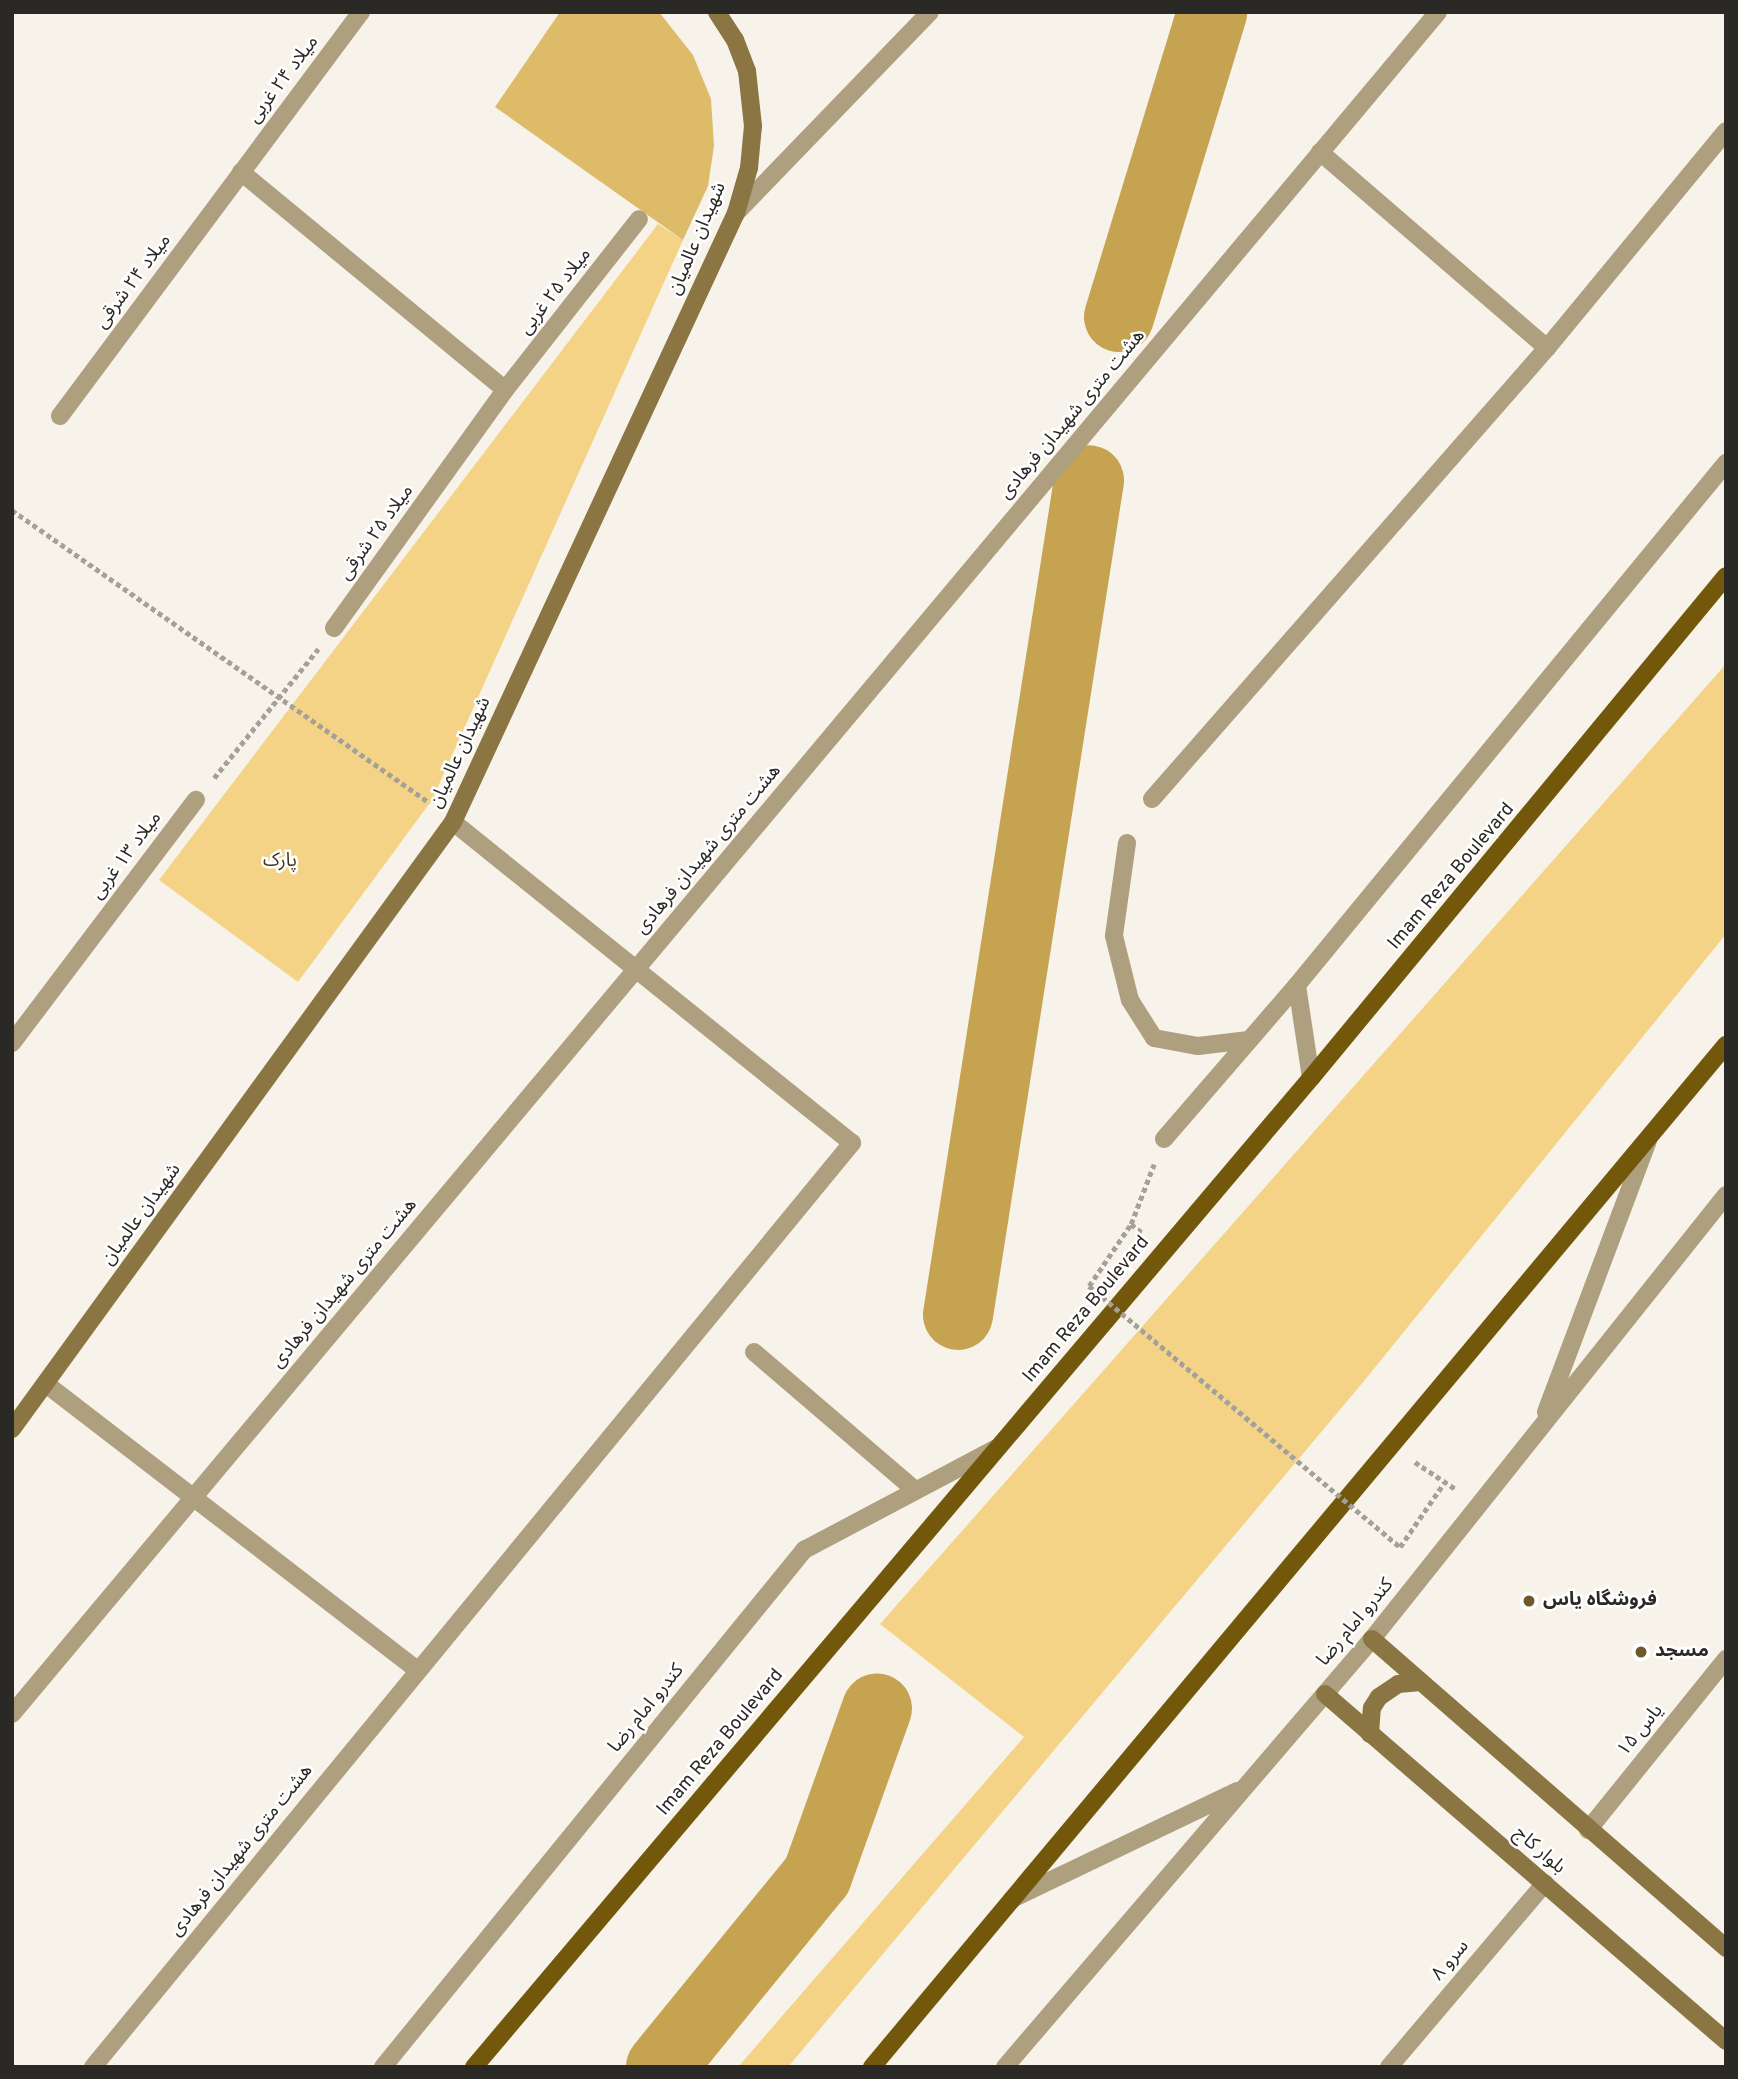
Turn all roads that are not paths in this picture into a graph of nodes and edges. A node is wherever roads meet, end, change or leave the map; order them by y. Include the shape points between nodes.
1 (361, 12) edge
2 (717, 12) edge
3 (930, 12) edge
4 (1437, 12) edge
5 (1726, 131) edge
6 (1320, 152) junction
7 (241, 172) junction
8 (736, 213) junction
9 (639, 219) dead end
10 (1547, 348) junction
11 (505, 390) junction
12 (60, 416) dead end
13 (1726, 463) edge
14 (1726, 576) edge
15 (334, 628) road end
16 (1152, 799) dead end
17 (196, 800) road end
18 (453, 822) junction
19 (1127, 843) dead end
20 (636, 969) junction
21 (1297, 985) junction
22 (1249, 1040) junction
23 (12, 1043) edge
24 (1726, 1045) edge
25 (1311, 1079) junction
26 (1649, 1137) junction
27 (1164, 1139) road end
28 (1726, 1195) edge
29 (754, 1352) dead end
30 (46, 1384) junction
31 (1540, 1428) junction
32 (12, 1429) edge
33 (1000, 1446) junction
34 (916, 1491) junction
35 (192, 1500) junction
36 (1372, 1639) junction
37 (1726, 1659) edge
38 (417, 1670) junction
39 (1421, 1682) junction
40 (1325, 1694) junction
41 (12, 1714) edge
42 (1370, 1734) junction
43 (1245, 1788) junction
44 (1588, 1830) junction
45 (1545, 1883) junction
46 (1013, 1899) junction
47 (1726, 1948) edge
48 (1726, 2041) edge
49 (93, 2067) edge
50 (383, 2067) edge
51 (474, 2067) edge
52 (872, 2067) edge
53 (1005, 2067) edge
54 (1389, 2067) edge

1 - 7 street, میلاد ۲۴ غربی
2 - 8 street, شهیدان عالمیان via 747,71 753,126 749,168
3 - 8 street
4 - 6 street, هشت متری شهیدان فرهادی
5 - 10 street
6 - 10 street
6 - 20 street, هشت متری شهیدان فرهادی
7 - 11 street
7 - 12 street, میلاد ۲۴ شرقی
8 - 18 street, شهیدان عالمیان
9 - 11 street, میلاد ۲۵ غربی
10 - 16 street
11 - 15 street, میلاد ۲۵ شرقی
13 - 21 street
14 - 25 main road, Imam Reza Boulevard
17 - 23 street, میلاد ۱۳ غربی
18 - 20 street
18 - 30 street, شهیدان عالمیان
19 - 22 street via 1114,936 1136,1010 1154,1038 1198,1046
20 - 35 street, هشت متری شهیدان فرهادی
20 - 38 street, هشت متری شهیدان فرهادی via 852,1143
21 - 22 street
21 - 25 street
22 - 27 street
24 - 26 main road
25 - 33 main road, Imam Reza Boulevard
26 - 31 street
26 - 46 main road
28 - 31 street, کندرو امام رضا
29 - 34 street
30 - 32 street, شهیدان عالمیان
30 - 35 street
31 - 36 street, کندرو امام رضا
33 - 34 street, کندرو امام رضا
33 - 51 main road, Imam Reza Boulevard
34 - 50 street, کندرو امام رضا via 804,1550
35 - 38 street
35 - 41 street, هشت متری شهیدان فرهادی
36 - 39 street
36 - 40 street, کندرو امام رضا
37 - 44 street, یاس ۱۵
38 - 49 street, هشت متری شهیدان فرهادی
39 - 42 street via 1398,1684 1380,1697 1372,1707
39 - 44 street
40 - 42 street, بلوار کاج
40 - 43 street, کندرو امام رضا
42 - 45 street, بلوار کاج
43 - 46 street
43 - 53 street, کندرو امام رضا
44 - 47 street
45 - 48 street, بلوار کاج
45 - 54 street, سرو ۸
46 - 52 main road

